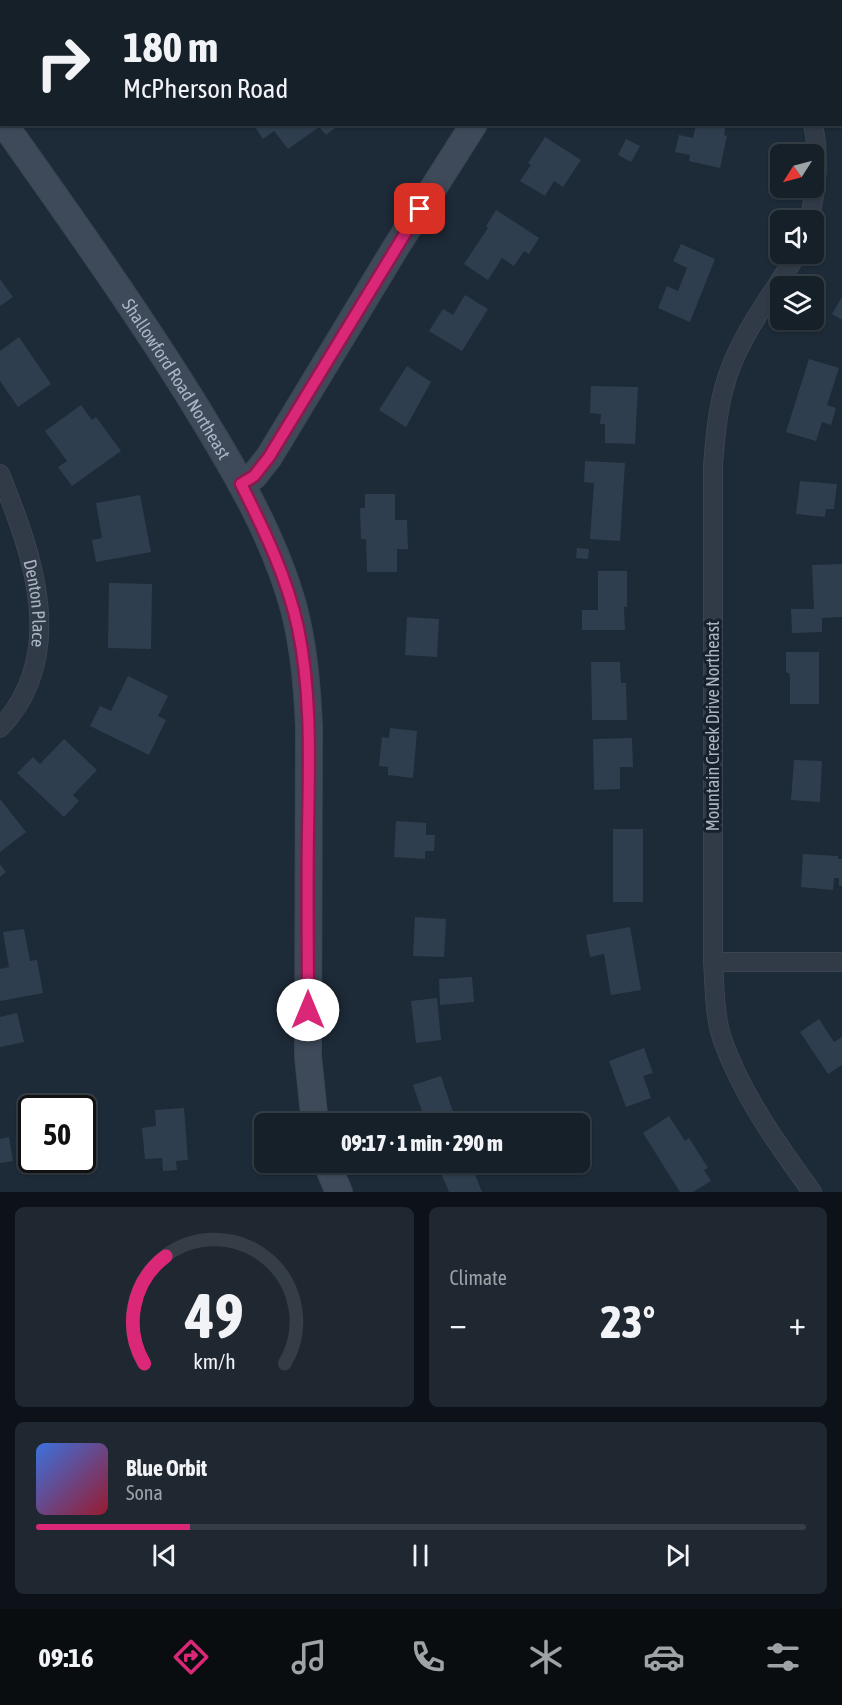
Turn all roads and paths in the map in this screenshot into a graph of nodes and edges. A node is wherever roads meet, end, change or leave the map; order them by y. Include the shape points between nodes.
1 (5, 126) edge
2 (473, 126) edge
3 (813, 126) edge
4 (811, 210) edge
5 (790, 264) edge
6 (0, 474) edge
7 (241, 484) junction
8 (0, 728) edge
9 (713, 962) junction
10 (842, 962) edge
11 (314, 1113) edge
12 (331, 1173) edge
13 (339, 1192) edge
14 (812, 1192) edge

1 - 7 main road, Shallowford Road Northeast via 163,355
2 - 7 main road via 269,457 254,476
3 - 4 street via 818,161
5 - 9 street, Mountain Creek Drive Northeast via 738,351 718,416 713,466
6 - 8 street, Denton Place via 40,605 38,656 19,704
7 - 11 main road, Shallowford Road Northeast via 287,587 306,677 308,1056
9 - 10 street
9 - 14 street, Mountain Creek Drive Northeast via 717,1014 724,1043 755,1107
12 - 13 main road

